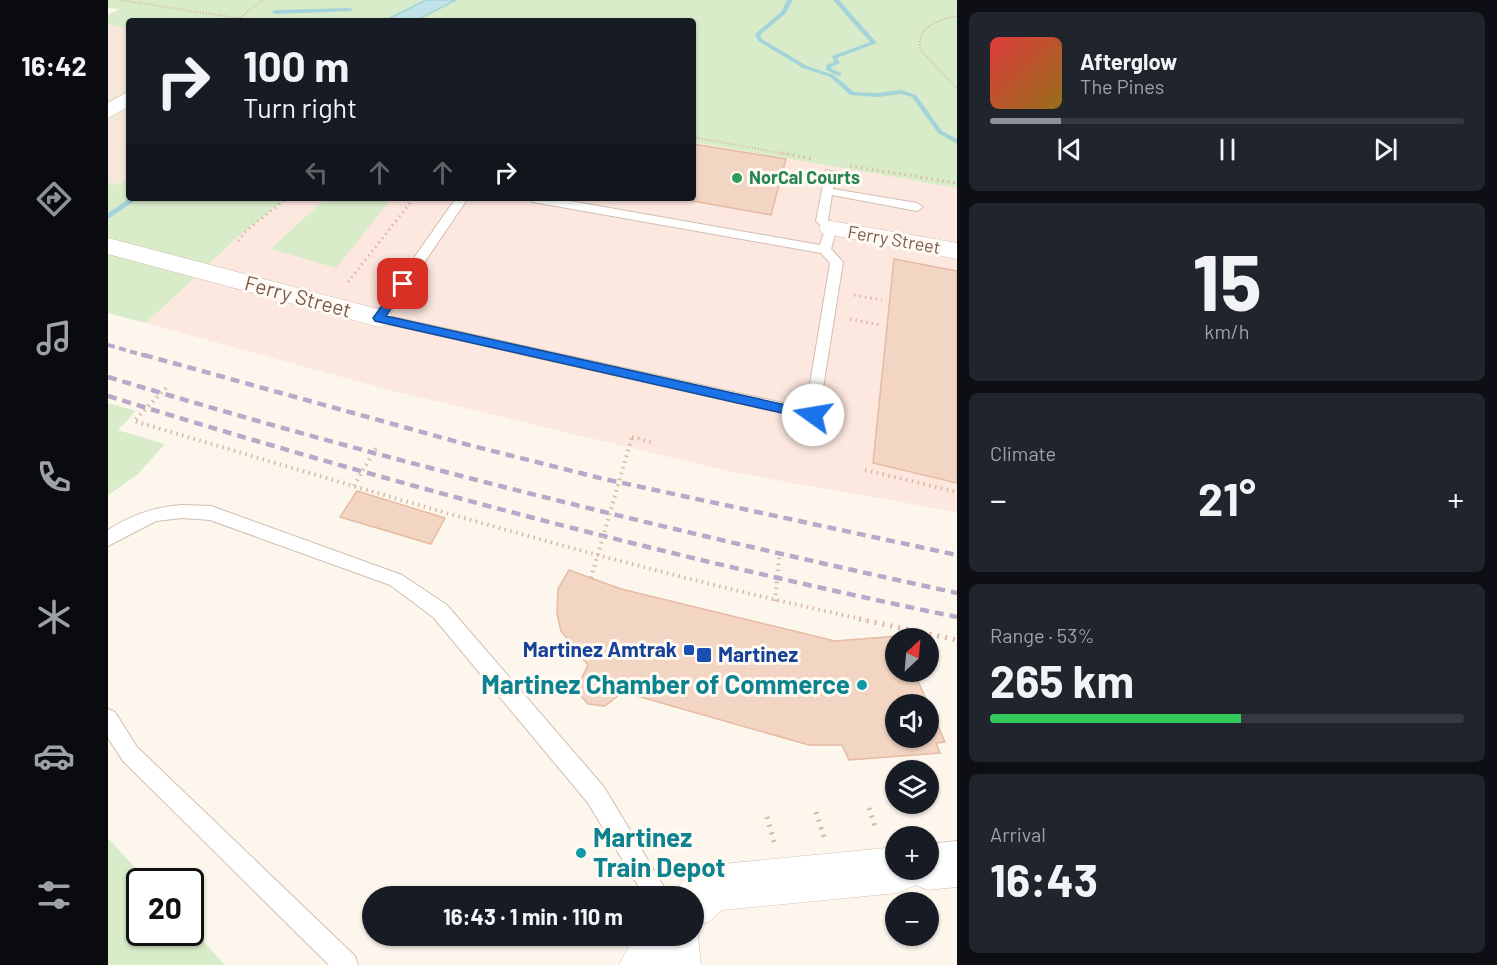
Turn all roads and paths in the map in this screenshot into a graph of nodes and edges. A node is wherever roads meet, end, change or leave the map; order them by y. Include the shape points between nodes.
1 (120, 0) edge
2 (263, 0) edge
3 (243, 15) junction
4 (957, 16) edge
5 (222, 17) joint
6 (239, 18) edge
7 (250, 18) edge
8 (957, 89) edge
9 (126, 99) edge
10 (108, 112) edge
11 (830, 172) dead end
12 (827, 191) junction
13 (284, 201) edge
14 (412, 201) edge
15 (460, 201) edge
16 (555, 201) edge
17 (917, 207) dead end
18 (828, 239) junction
19 (238, 241) dead end
20 (108, 246) edge
21 (957, 251) edge
22 (352, 286) dead end
23 (379, 318) junction
24 (166, 388) dead end
25 (655, 442) dead end
26 (376, 448) dead end
27 (865, 470) dead end
28 (354, 486) junction
29 (957, 492) edge
30 (108, 539) edge
31 (780, 548) dead end
32 (591, 578) dead end
33 (775, 601) junction
34 (957, 640) edge
35 (108, 719) edge
36 (957, 864) edge
37 (939, 866) edge
38 (885, 871) edge
39 (651, 886) edge
40 (704, 895) edge
41 (656, 946) edge
42 (675, 946) edge
43 (346, 965) edge
44 (644, 965) edge
45 (676, 965) edge

1 - 5 path via 193,9
2 - 3 path
3 - 5 path
3 - 6 path
3 - 7 path
4 - 8 path via 930,24 920,35 919,44
9 - 10 street
11 - 12 lane
12 - 17 lane
12 - 18 lane via 822,221
13 - 19 path
14 - 22 path via 346,285
15 - 23 lane
16 - 18 lane
18 - 21 street, Ferry Street
18 - 23 lane via 837,262 813,415
20 - 23 street, Ferry Street
24 - 28 path via 134,421
25 - 32 path, bridge via 632,437
26 - 28 path
27 - 29 path
28 - 33 path via 551,543
30 - 39 lane via 151,514 185,510 211,513 396,580 440,611 596,795
31 - 33 path
33 - 34 path
35 - 43 lane via 130,754
36 - 37 street
38 - 40 street via 712,888
41 - 44 street
42 - 45 street

